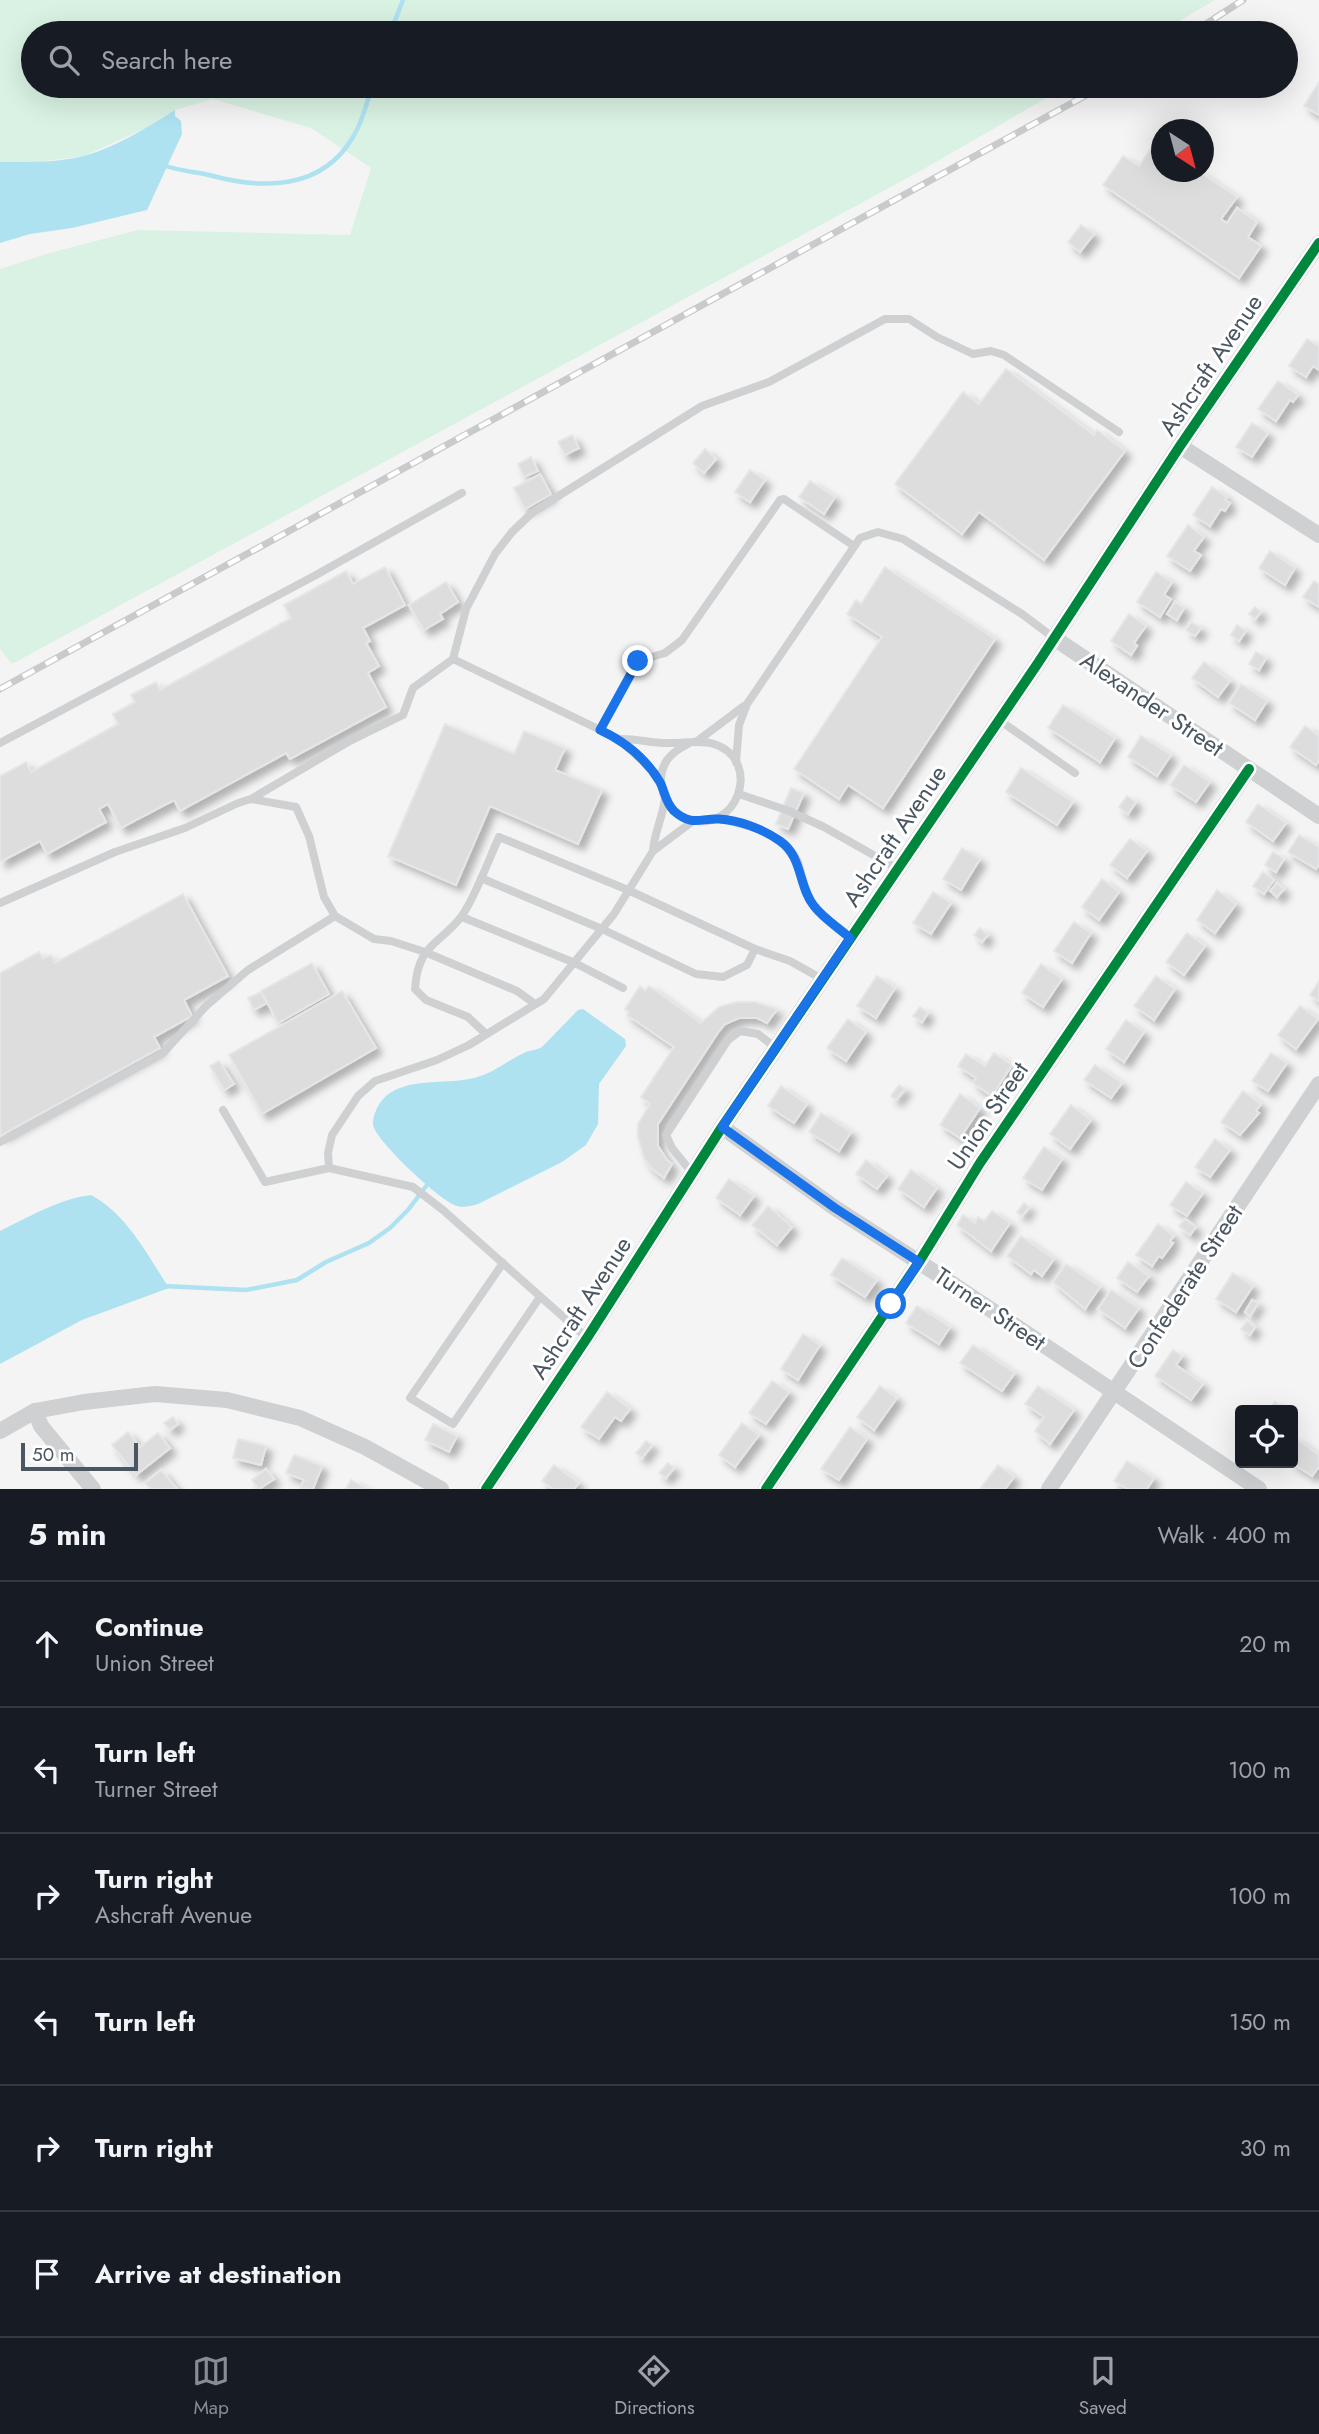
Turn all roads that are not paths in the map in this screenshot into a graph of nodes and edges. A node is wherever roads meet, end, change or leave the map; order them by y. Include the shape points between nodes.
1 (1319, 243) edge
2 (1119, 432) dead end
3 (1180, 446) junction
4 (462, 493) dead end
5 (1319, 535) edge
6 (854, 546) junction
7 (1054, 638) junction
8 (453, 659) junction
9 (747, 704) junction
10 (999, 720) junction
11 (600, 730) junction
12 (619, 739) junction
13 (0, 743) edge
14 (692, 743) junction
15 (736, 762) junction
16 (1249, 769) junction
17 (1075, 773) dead end
18 (662, 785) junction
19 (739, 794) junction
20 (664, 798) junction
21 (251, 799) junction
22 (1319, 816) edge
23 (718, 818) junction
24 (693, 821) junction
25 (653, 851) junction
26 (898, 869) junction
27 (481, 878) junction
28 (628, 890) junction
29 (0, 903) edge
30 (335, 916) junction
31 (462, 917) junction
32 (602, 929) junction
33 (850, 938) junction
34 (755, 949) junction
35 (425, 952) junction
36 (575, 963) junction
37 (822, 979) junction
38 (623, 988) dead end
39 (535, 1004) junction
40 (486, 1034) junction
41 (776, 1048) junction
42 (1319, 1084) edge
43 (223, 1110) dead end
44 (722, 1127) junction
45 (0, 1142) edge
46 (329, 1168) junction
47 (693, 1174) junction
48 (919, 1262) junction
49 (503, 1263) junction
50 (540, 1297) junction
51 (587, 1338) junction
52 (1115, 1392) junction
53 (35, 1411) junction
54 (0, 1430) edge
55 (93, 1489) edge
56 (441, 1489) edge
57 (485, 1489) edge
58 (766, 1489) edge
59 (1049, 1489) edge
60 (1259, 1489) edge

1 - 3 street, Ashcraft Avenue
2 - 8 lane via 1004,355 991,351 973,354 909,319 885,319 769,382 702,406 533,512 495,554 466,609
3 - 5 street
3 - 7 street, Ashcraft Avenue
4 - 13 lane
6 - 7 lane via 860,538 878,531 903,540
6 - 9 lane
6 - 11 lane via 784,499 778,502 682,640 665,653 638,661
7 - 10 street, Ashcraft Avenue
7 - 16 street, Alexander Street
8 - 11 lane
8 - 21 lane via 414,688 403,715
9 - 14 lane
9 - 15 lane via 739,725
10 - 17 lane
10 - 26 street, Ashcraft Avenue
11 - 12 lane
12 - 14 lane
12 - 18 lane
14 - 15 lane via 716,744
14 - 18 lane via 667,761
15 - 19 lane via 741,775
16 - 22 street, Alexander Street
16 - 48 street, Union Street via 980,1163
18 - 20 lane
19 - 23 lane
19 - 26 lane via 824,827
20 - 24 lane via 681,816
20 - 25 lane
21 - 29 lane
21 - 30 lane via 296,807 309,836 324,897
23 - 24 lane
23 - 33 lane via 747,824 781,842 798,862 814,906
24 - 25 lane
25 - 28 lane
26 - 33 street, Ashcraft Avenue
27 - 28 lane via 499,838
27 - 31 lane
27 - 32 lane
28 - 32 lane
28 - 34 lane
30 - 35 lane via 374,939
30 - 45 lane via 248,970 206,1006 163,1053
31 - 35 lane
31 - 36 lane
32 - 34 lane via 696,974 723,977 747,965
32 - 36 lane
33 - 37 street, Ashcraft Avenue
34 - 37 lane
35 - 39 lane via 517,991
35 - 40 lane via 416,978 419,995 468,1017
36 - 38 lane
36 - 39 lane
37 - 41 street, Ashcraft Avenue
39 - 40 lane
40 - 46 lane via 437,1060 375,1081 332,1135
41 - 44 street, Ashcraft Avenue
41 - 47 lane via 758,1034 740,1031 728,1040 666,1135
42 - 52 street, Confederate Street
43 - 46 lane via 265,1182
44 - 47 street, Ashcraft Avenue
44 - 48 street, Turner Street
46 - 49 lane via 413,1187
47 - 51 street, Ashcraft Avenue
48 - 52 street, Turner Street
48 - 58 street, Union Street
49 - 50 lane
49 - 50 lane via 410,1398 453,1424
50 - 51 lane
51 - 57 street, Ashcraft Avenue
52 - 59 street, Confederate Street
52 - 60 street, Turner Street
53 - 54 street
53 - 55 street via 41,1426
53 - 56 street via 155,1394 227,1400 300,1418

